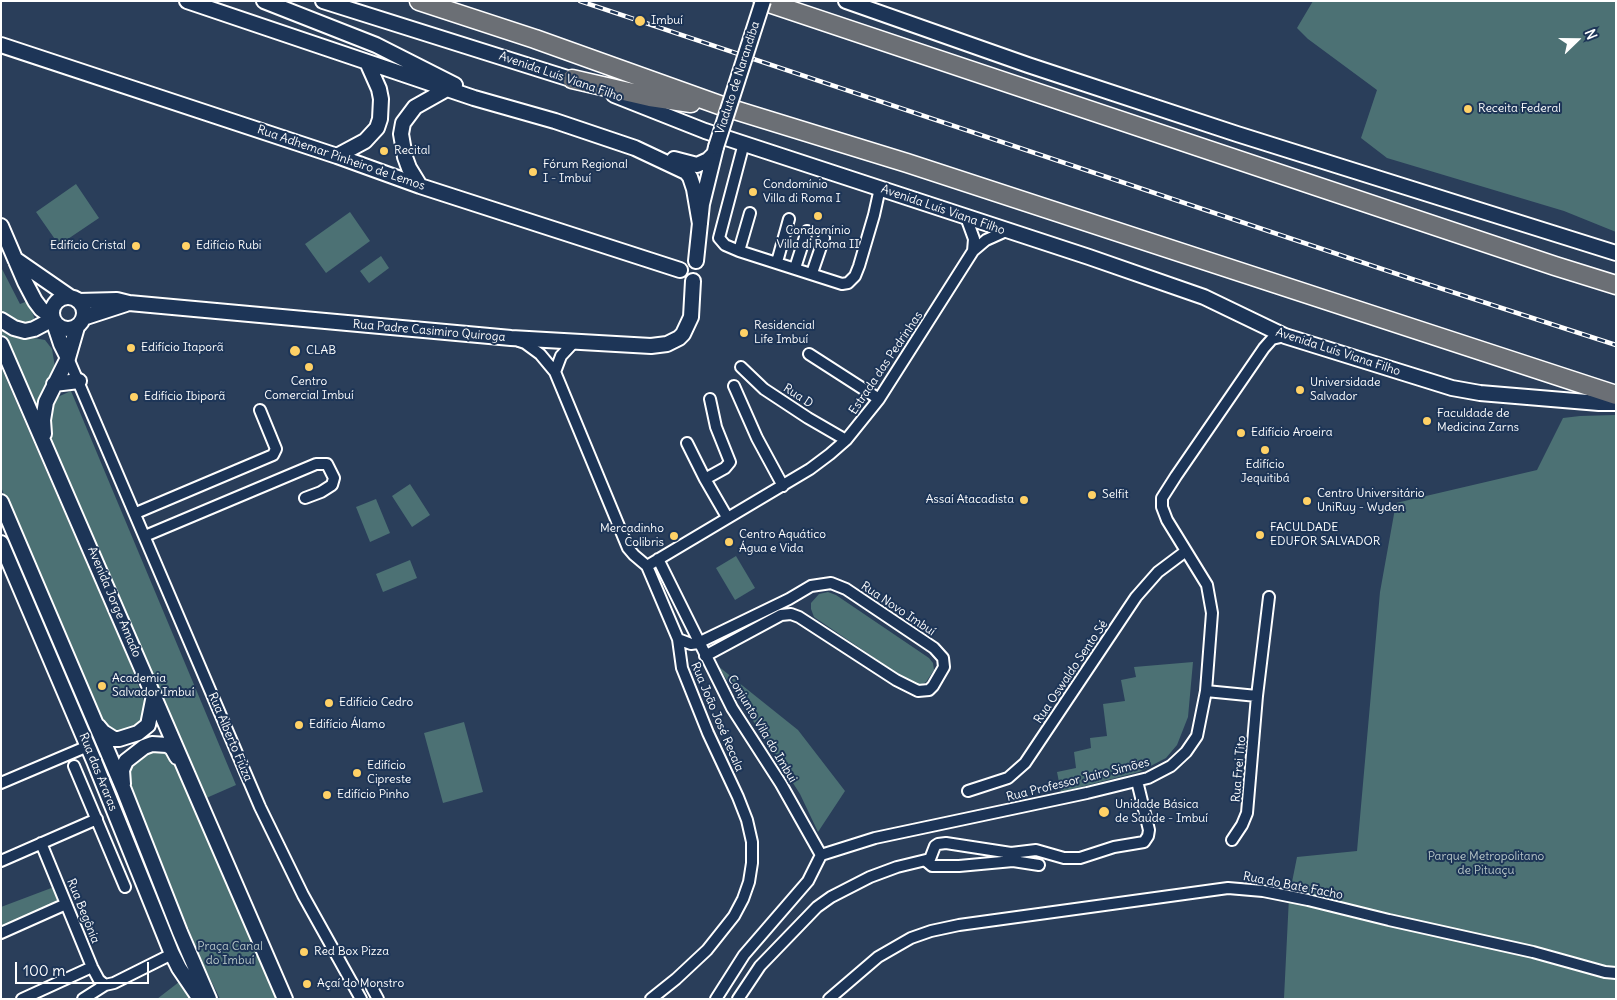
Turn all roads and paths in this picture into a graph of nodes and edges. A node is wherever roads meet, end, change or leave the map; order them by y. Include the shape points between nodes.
1 (187, 1) edge
2 (264, 1) edge
3 (323, 1) edge
4 (419, 1) edge
5 (763, 1) edge
6 (846, 1) edge
7 (1, 45) edge
8 (367, 62) junction
9 (572, 79) junction
10 (447, 89) junction
11 (474, 98) junction
12 (725, 107) junction
13 (744, 144) junction
14 (635, 148) junction
15 (715, 151) junction
16 (337, 156) junction
17 (420, 186) junction
18 (880, 188) junction
19 (750, 213) dead end
20 (966, 217) junction
21 (789, 220) dead end
22 (700, 224) junction
23 (1, 226) edge
24 (807, 230) dead end
25 (1006, 231) junction
26 (824, 238) dead end
27 (739, 251) junction
28 (973, 251) junction
29 (1616, 254) edge
30 (15, 259) junction
31 (776, 262) junction
32 (795, 268) junction
33 (812, 273) junction
34 (690, 274) junction
35 (1616, 285) edge
36 (74, 299) junction
37 (129, 303) junction
38 (1, 320) edge
39 (53, 320) junction
40 (80, 322) junction
41 (1259, 324) junction
42 (1285, 336) junction
43 (511, 338) junction
44 (574, 342) junction
45 (1, 344) edge
46 (1264, 348) junction
47 (809, 354) dead end
48 (68, 358) junction
49 (741, 367) dead end
50 (555, 372) junction
51 (79, 381) junction
52 (54, 384) junction
53 (734, 386) dead end
54 (1616, 395) edge
55 (710, 399) dead end
56 (878, 399) junction
57 (1616, 403) edge
58 (260, 410) dead end
59 (846, 440) junction
60 (44, 442) junction
61 (688, 443) dead end
62 (705, 479) junction
63 (783, 486) junction
64 (305, 498) dead end
65 (1, 502) edge
66 (136, 513) junction
67 (5, 515) edge
68 (727, 517) junction
69 (145, 536) junction
70 (1, 543) edge
71 (1186, 551) junction
72 (658, 559) junction
73 (647, 566) junction
74 (1269, 597) dead end
75 (737, 624) junction
76 (743, 636) junction
77 (678, 639) junction
78 (698, 643) junction
79 (705, 656) junction
80 (1206, 691) junction
81 (154, 695) junction
82 (1257, 696) junction
83 (95, 722) junction
84 (88, 746) junction
85 (74, 766) dead end
86 (185, 770) junction
87 (1137, 781) junction
88 (1, 783) edge
89 (124, 790) junction
90 (968, 791) dead end
91 (96, 819) junction
92 (1232, 840) dead end
93 (41, 843) junction
94 (821, 855) junction
95 (1, 861) edge
96 (926, 861) junction
97 (1039, 865) dead end
98 (125, 887) dead end
99 (66, 904) junction
100 (1, 933) edge
101 (172, 954) junction
102 (744, 955) junction
103 (760, 966) junction
104 (92, 967) junction
105 (1616, 973) edge
106 (105, 985) junction
107 (372, 988) dead end
108 (22, 999) edge
109 (83, 999) edge
110 (200, 999) edge
111 (208, 999) edge
112 (284, 999) edge
113 (361, 999) edge
114 (378, 999) edge
115 (652, 999) edge
116 (716, 999) edge
117 (738, 999) edge
118 (829, 999) edge

1 - 8 main road, Rua Padre Casimiro Quiroga
2 - 11 main road via 376,45 440,76
3 - 9 main road, Avenida Luís Viana Filho
4 - 12 highway
5 - 15 main road, Viaduto de Narandiba, bridge
5 - 35 highway
6 - 29 main road via 1237,134
7 - 16 main road, Rua Adhemar Pinheiro de Lemos
8 - 10 main road, Rua Padre Casimiro Quiroga
8 - 16 main road via 379,90 380,119 377,128 365,141
9 - 12 highway via 650,97
9 - 13 main road, Avenida Luís Viana Filho
10 - 11 main road, Rua Padre Casimiro Quiroga
10 - 17 main road via 415,107 403,124 401,134 405,157
11 - 14 main road, Rua Padre Casimiro Quiroga
12 - 54 highway via 907,163
13 - 18 main road, Avenida Luís Viana Filho
13 - 27 street via 719,238 725,245
14 - 15 main road via 697,165 708,160
14 - 22 main road, Rua Padre Casimiro Quiroga via 686,172 694,189
15 - 22 main road, Rua Padre Casimiro Quiroga
16 - 17 main road, Rua Adhemar Pinheiro de Lemos
17 - 34 main road, Rua Adhemar Pinheiro de Lemos
18 - 20 main road, Avenida Luís Viana Filho
18 - 33 street via 867,241 852,281 842,284
19 - 27 street
20 - 25 main road, Avenida Luís Viana Filho
20 - 28 street via 974,239
21 - 31 street
22 - 34 main road, Rua Padre Casimiro Quiroga
23 - 30 main road, Rua Alberto Fiúza
24 - 32 street
25 - 28 street, Estrada das Pedrinhas via 986,240
25 - 41 main road, Avenida Luís Viana Filho via 1204,297
26 - 33 street
27 - 31 street
28 - 56 street, Estrada das Pedrinhas
30 - 36 main road
30 - 39 main road, Rua Alberto Fiúza via 35,301
31 - 32 street
32 - 33 street
34 - 44 main road, Rua Padre Casimiro Quiroga via 691,317 680,338 651,346
36 - 37 main road, Rua Padre Casimiro Quiroga
36 - 39 main road via 61,298 52,308
36 - 40 main road via 83,309
37 - 40 main road, Rua Padre Casimiro Quiroga
37 - 43 main road, Rua Padre Casimiro Quiroga
38 - 39 main road via 24,331
39 - 40 main road via 62,329 73,329
39 - 48 main road, Rua Alberto Fiúza
40 - 48 main road
41 - 42 main road, Avenida Luís Viana Filho
41 - 46 street
42 - 46 street, Rua Professor Jairo Simões via 1272,339
42 - 57 main road, Avenida Luís Viana Filho via 1464,391
43 - 44 main road, Rua Padre Casimiro Quiroga
43 - 50 street, Rua João José Recala via 540,354
44 - 50 street via 561,356
45 - 60 main road, Avenida Jorge Amado
46 - 71 street, Rua Professor Jairo Simões via 1162,498 1164,513
47 - 56 street
48 - 51 street, Rua Alberto Fiúza
48 - 52 main road
49 - 59 street, Rua D via 764,389
50 - 73 street, Rua João José Recala via 628,548
51 - 52 main road
51 - 66 street, Rua Alberto Fiúza
52 - 60 main road via 44,411
53 - 63 street
55 - 62 street via 716,427 730,462
56 - 59 street, Estrada das Pedrinhas
58 - 66 street via 276,449 273,455
59 - 63 street, Estrada das Pedrinhas
60 - 81 main road, Avenida Jorge Amado
61 - 62 street
62 - 68 street
63 - 68 street, Estrada das Pedrinhas
64 - 69 street via 332,485 334,478 327,464 316,464
65 - 67 main road
66 - 69 street, Rua Alberto Fiúza
67 - 83 main road
68 - 72 street, Estrada das Pedrinhas
69 - 113 street, Rua Alberto Fiúza via 260,807 308,904
70 - 84 main road, Rua das Araras
71 - 80 street, Rua Professor Jairo Simões via 1207,585 1210,599 1212,614
71 - 90 street, Rua Oswaldo Sento Sé via 1158,572 1136,597 1025,763 1008,778
72 - 73 street, Estrada das Pedrinhas
72 - 78 street, Conjunto Vila do Imbui
73 - 77 street, Rua João José Recala
74 - 82 street, Rua Frei Tito
75 - 76 street
75 - 76 street, Rua Novo Imbuí via 811,586 831,583 846,589 934,648 943,658 944,667 929,690 918,691 791,614 781,615
75 - 78 street, Rua Novo Imbuí
76 - 79 street, Rua Novo Imbuí
77 - 78 street
77 - 115 street, Rua João José Recala via 682,668 747,820 752,863 749,882 734,916 707,950
78 - 79 street, Conjunto Vila do Imbui
79 - 94 street, Conjunto Vila do Imbui via 742,725
80 - 82 street
80 - 87 street, Rua Professor Jairo Simões via 1197,736 1186,752 1171,766
81 - 83 main road via 148,725 138,733 114,739
81 - 86 main road, Avenida Jorge Amado
82 - 92 street, Rua Frei Tito via 1247,812
83 - 89 main road
84 - 88 street
84 - 101 main road, Rua das Araras
85 - 91 street
86 - 89 main road via 172,748 152,744 126,761 122,770
86 - 112 main road, Avenida Jorge Amado
87 - 94 street, Rua Professor Jairo Simões via 875,838
87 - 96 street via 1149,830 1144,842 1080,858 1064,858 1036,850 1011,853 942,843 935,846 932,856
89 - 111 main road
91 - 93 street
91 - 98 street
93 - 95 street
93 - 99 street, Rua Begônia
94 - 102 street via 801,890
96 - 97 street via 932,866 1013,861
96 - 103 street via 897,867 831,896 805,917
99 - 100 street
99 - 104 street, Rua Begônia
101 - 106 street
101 - 110 main road, Rua das Araras
102 - 103 street
102 - 116 street
103 - 117 street
104 - 106 street, Rua Begônia
104 - 108 street
105 - 118 street, Rua do Bate Facho via 1342,908 1236,888 931,931 878,956
106 - 109 street
107 - 114 street

